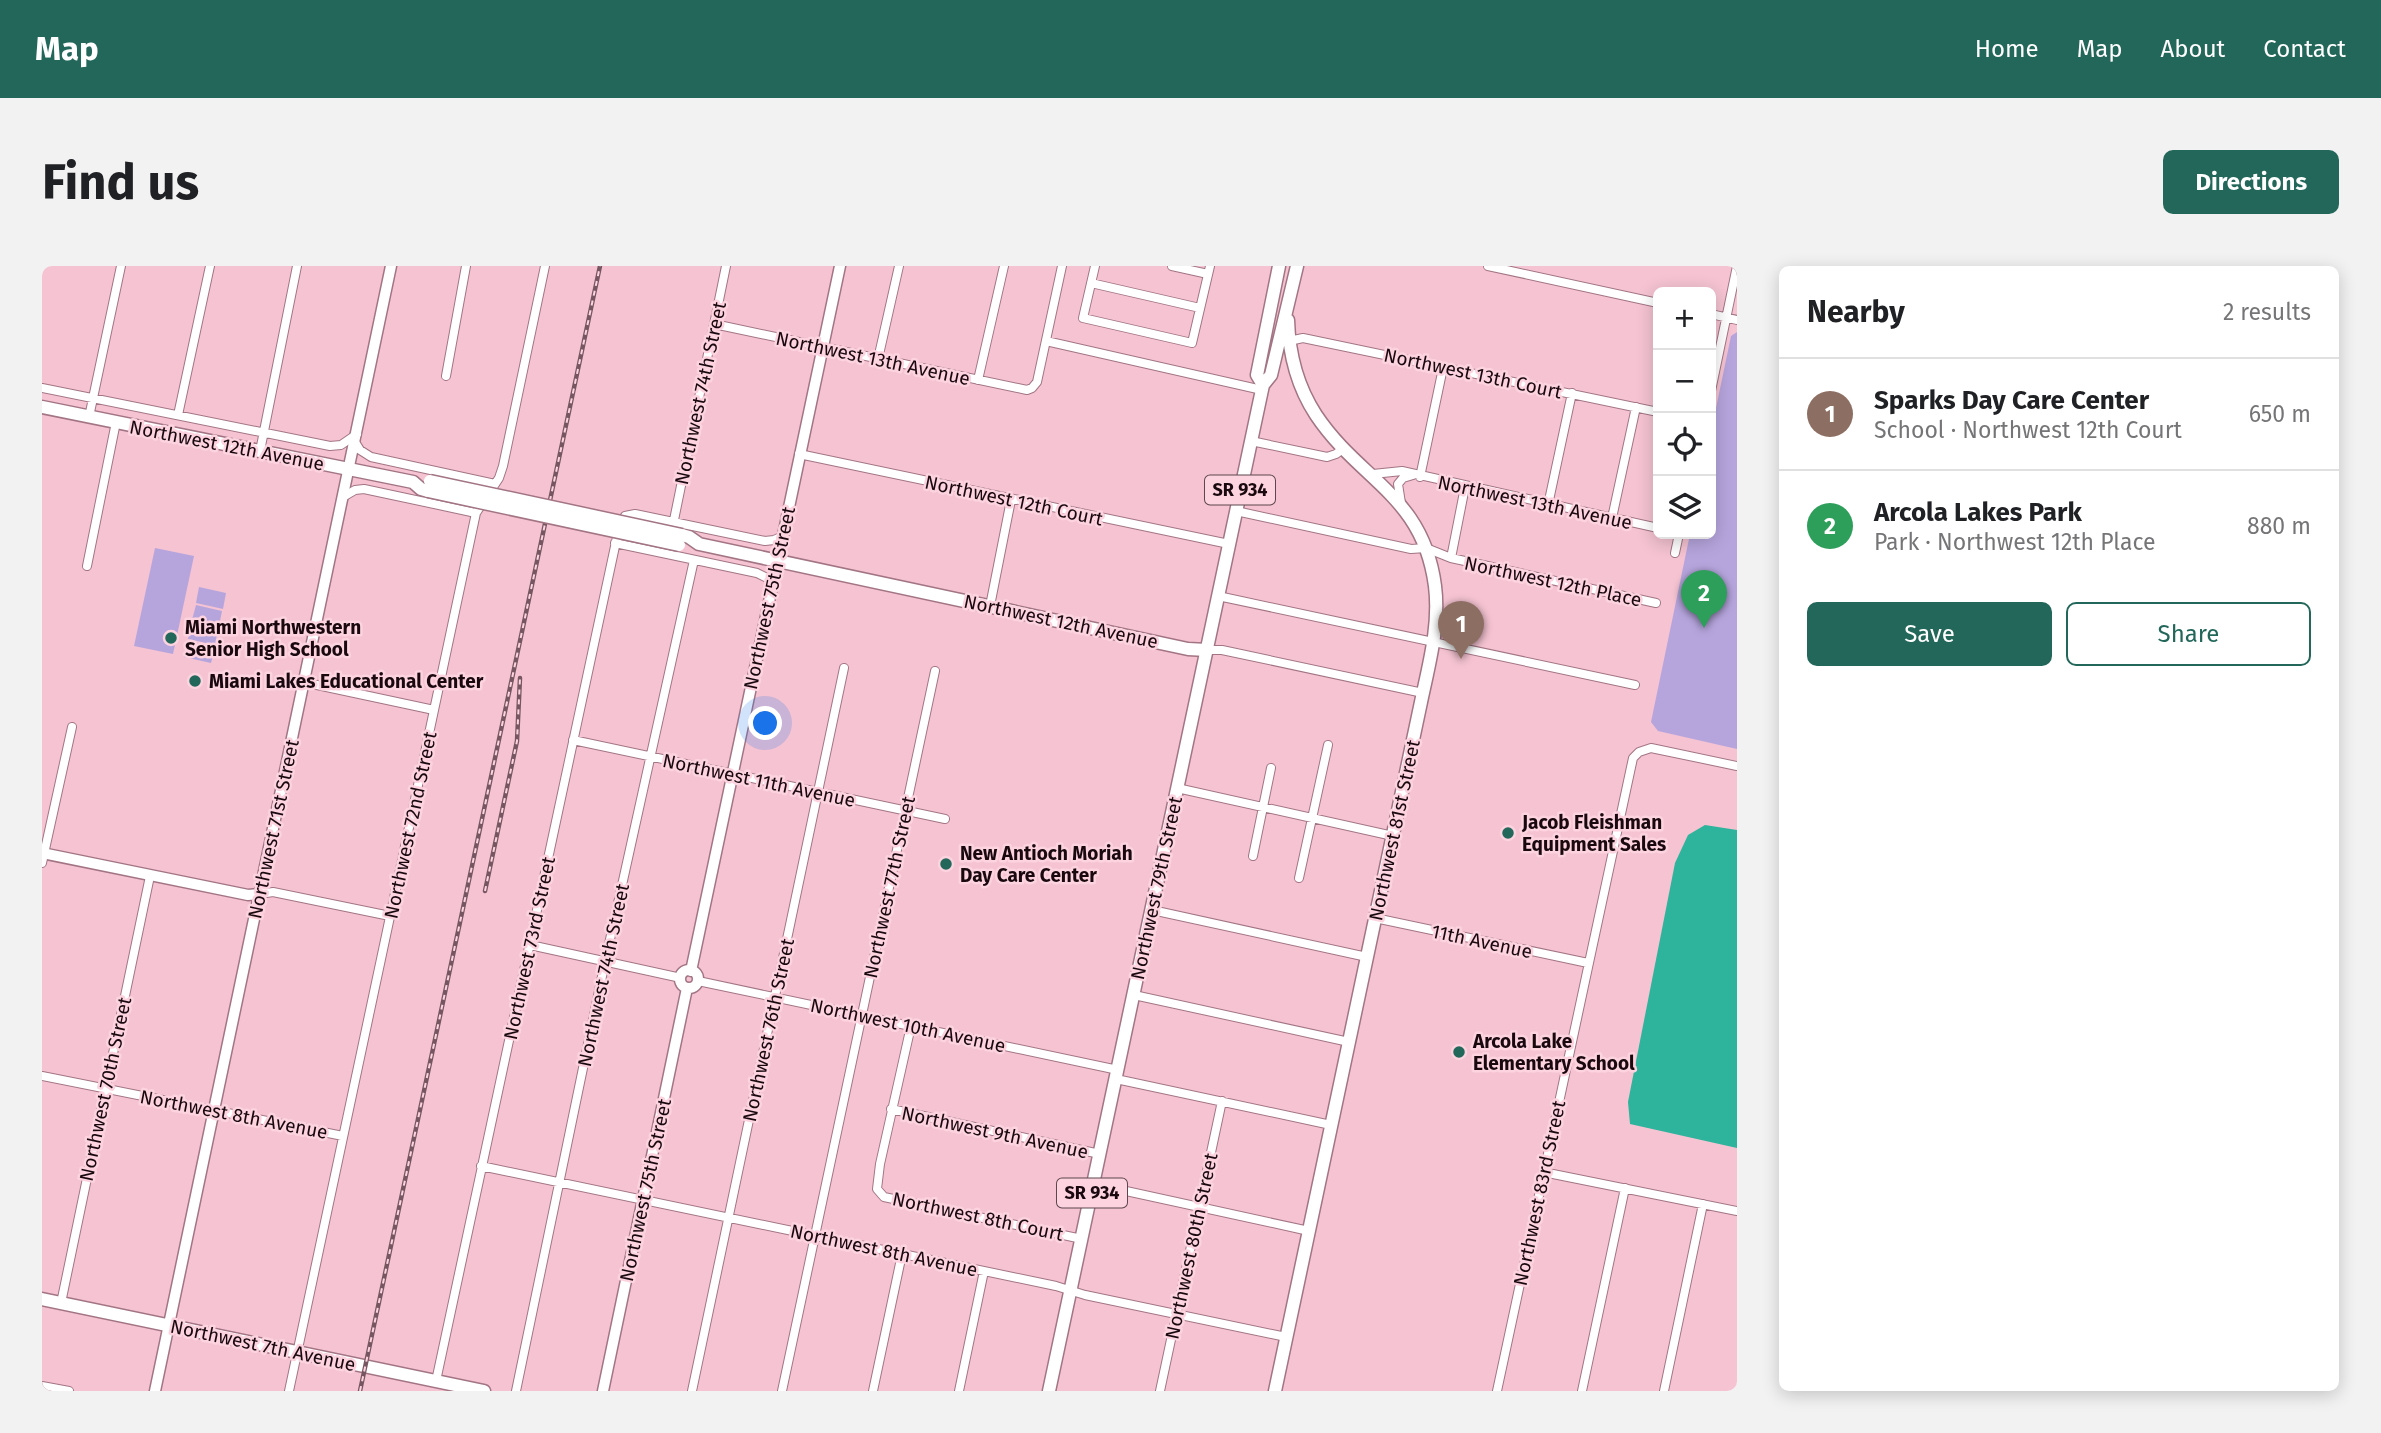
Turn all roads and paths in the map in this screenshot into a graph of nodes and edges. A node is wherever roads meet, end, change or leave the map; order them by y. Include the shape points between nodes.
1 (121, 266) edge
2 (210, 266) edge
3 (297, 266) edge
4 (391, 266) edge
5 (545, 266) edge
6 (726, 266) edge
7 (840, 266) edge
8 (899, 266) edge
9 (1004, 266) edge
10 (1062, 266) edge
11 (1095, 266) edge
12 (1172, 266) edge
13 (1279, 266) edge
14 (1297, 266) edge
15 (1488, 266) edge
16 (1737, 266) edge
17 (463, 267) edge
18 (1511, 269) edge
19 (1209, 270) edge
20 (1091, 284) junction
21 (1653, 302) edge
22 (1200, 309) junction
23 (1288, 309) junction
24 (1716, 315) edge
25 (1725, 317) junction
26 (1737, 320) edge
27 (714, 324) junction
28 (1045, 341) junction
29 (1289, 341) junction
30 (822, 348) junction
31 (878, 359) junction
32 (1716, 365) edge
33 (1443, 368) junction
34 (446, 376) dead end
35 (978, 380) junction
36 (1262, 387) junction
37 (42, 388) edge
38 (1572, 393) junction
39 (93, 398) junction
40 (42, 407) edge
41 (1636, 407) junction
42 (1653, 411) edge
43 (178, 415) junction
44 (89, 417) junction
45 (116, 422) junction
46 (264, 433) junction
47 (356, 438) junction
48 (1251, 441) junction
49 (1344, 448) junction
50 (260, 451) junction
51 (799, 454) junction
52 (350, 469) junction
53 (1373, 474) junction
54 (1416, 476) junction
55 (495, 484) junction
56 (1465, 487) junction
57 (343, 497) junction
58 (1011, 499) junction
59 (1401, 503) junction
60 (1548, 505) junction
61 (1236, 511) junction
62 (476, 513) junction
63 (1612, 518) junction
64 (674, 520) junction
65 (1653, 527) edge
66 (783, 536) junction
67 (1678, 539) edge
68 (615, 543) junction
69 (1229, 544) junction
70 (1426, 548) junction
71 (1675, 553) dead end
72 (1451, 558) junction
73 (694, 560) junction
74 (777, 561) junction
75 (87, 566) dead end
76 (1434, 576) junction
77 (773, 581) junction
78 (1218, 596) junction
79 (1656, 603) dead end
80 (990, 606) junction
81 (1434, 642) junction
82 (1207, 650) junction
83 (844, 668) dead end
84 (935, 671) dead end
85 (303, 682) junction
86 (1635, 685) dead end
87 (1423, 693) junction
88 (434, 710) junction
89 (72, 727) dead end
90 (573, 740) junction
91 (1328, 745) dead end
92 (651, 757) junction
93 (1737, 766) edge
94 (1270, 768) dead end
95 (733, 774) junction
96 (1177, 788) junction
97 (818, 792) junction
98 (1263, 806) junction
99 (905, 810) junction
100 (1312, 817) junction
101 (944, 819) dead end
102 (1392, 836) junction
103 (1252, 856) dead end
104 (43, 857) edge
105 (150, 876) junction
106 (1299, 878) dead end
107 (260, 894) junction
108 (1152, 910) junction
109 (390, 916) junction
110 (1375, 918) junction
111 (530, 945) junction
112 (1367, 957) junction
113 (605, 962) junction
114 (1588, 963) junction
115 (691, 971) junction
116 (681, 978) junction
117 (698, 981) junction
118 (687, 988) junction
119 (1134, 995) junction
120 (775, 997) junction
121 (862, 1014) junction
122 (911, 1026) junction
123 (1349, 1042) junction
124 (1117, 1074) junction
125 (42, 1076) edge
126 (104, 1089) junction
127 (1222, 1101) junction
128 (891, 1109) junction
129 (213, 1111) junction
130 (1331, 1125) junction
131 (343, 1136) junction
132 (1100, 1154) junction
133 (481, 1166) junction
134 (1543, 1172) junction
135 (560, 1182) junction
136 (1094, 1184) junction
137 (1625, 1188) junction
138 (643, 1199) junction
139 (1703, 1204) junction
140 (1199, 1207) junction
141 (1737, 1211) edge
142 (729, 1217) junction
143 (1308, 1231) junction
144 (815, 1235) junction
145 (1082, 1238) junction
146 (902, 1254) junction
147 (984, 1271) junction
148 (1071, 1290) junction
149 (42, 1299) edge
150 (61, 1303) junction
151 (1177, 1314) junction
152 (170, 1325) junction
153 (1286, 1337) junction
154 (298, 1352) junction
155 (42, 1385) edge
156 (440, 1385) edge
157 (69, 1391) edge
158 (155, 1391) edge
159 (289, 1391) edge
160 (484, 1391) edge
161 (516, 1391) edge
162 (603, 1391) edge
163 (692, 1391) edge
164 (782, 1391) edge
165 (873, 1391) edge
166 (959, 1391) edge
167 (1049, 1391) edge
168 (1160, 1391) edge
169 (1275, 1391) edge
170 (1497, 1391) edge
171 (1582, 1391) edge
172 (1664, 1391) edge

1 - 39 street
2 - 43 street
3 - 46 street
4 - 47 street, Northwest 71st Street
5 - 55 street, Northwest 72nd Street via 503,466
6 - 27 street, Northwest 74th Street
7 - 30 street, Northwest 75th Street
8 - 31 street
9 - 35 street
10 - 28 street
11 - 20 street
12 - 19 street
13 - 36 main road, Northwest 79th Street / SR 934 via 1257,375
14 - 23 main road, Northwest 79th Street
15 - 18 street
16 - 25 street
17 - 34 street
18 - 21 street
19 - 22 street
20 - 22 street
20 - 22 street via 1083,318 1144,332 1192,343
23 - 29 main road, Northwest 81st Street
23 - 36 main road, Northwest 79th Street via 1271,375
24 - 25 street
25 - 26 street
25 - 32 street
27 - 30 street, Northwest 13th Avenue
27 - 64 street, Northwest 74th Street
28 - 35 street, Northwest 13th Avenue via 1032,388
28 - 36 street
29 - 33 street, Northwest 13th Court via 1303,338
29 - 49 main road, Northwest 81st Street via 1307,399
30 - 31 street, Northwest 13th Avenue
30 - 51 street, Northwest 75th Street
31 - 35 street, Northwest 13th Avenue
33 - 38 street, Northwest 13th Court
33 - 54 street
36 - 48 main road, Northwest 79th Street / SR 934
37 - 39 street, Northwest 12th Avenue
38 - 41 street, Northwest 13th Court
38 - 60 street
39 - 43 street, Northwest 12th Avenue
39 - 44 street
40 - 44 main road, Northwest 12th Avenue
41 - 42 street, Northwest 13th Court
41 - 63 street
43 - 46 street, Northwest 12th Avenue
44 - 45 main road, Northwest 12th Avenue
45 - 50 main road, Northwest 12th Avenue
45 - 75 street
46 - 47 street, Northwest 12th Avenue via 336,446
46 - 50 street
47 - 52 street, Northwest 71st Street
47 - 55 street via 360,450 371,457
48 - 49 street via 1327,457
48 - 61 main road, Northwest 79th Street / SR 934
49 - 53 main road, Northwest 81st Street
50 - 52 main road, Northwest 12th Avenue
51 - 58 street, Northwest 12th Court
51 - 66 street, Northwest 75th Street
52 - 57 street, Northwest 71st Street
52 - 74 main road, Northwest 12th Avenue, bridge via 413,482 421,489 429,486 680,540 686,547 699,544
53 - 54 street, Northwest 13th Avenue via 1402,471
53 - 59 main road, Northwest 81st Street
54 - 56 street, Northwest 13th Avenue
54 - 59 street, Northwest 13th Avenue via 1398,484
55 - 62 street, Northwest 72nd Street
56 - 60 street, Northwest 13th Avenue
56 - 72 street
57 - 62 street via 364,488
57 - 85 street, Northwest 71st Street
58 - 69 street, Northwest 12th Court
58 - 80 street
59 - 70 main road, Northwest 81st Street
60 - 63 street, Northwest 13th Avenue
61 - 69 main road, Northwest 79th Street / SR 934
61 - 70 street, Northwest 12th Place via 1411,549
62 - 88 street, Northwest 72nd Street
63 - 65 street, Northwest 13th Avenue
64 - 66 street via 765,541
64 - 68 street, Northwest 73rd Street via 635,513 625,516
66 - 74 street, Northwest 75th Street
67 - 71 street
68 - 73 street
68 - 90 street, Northwest 73rd Street
69 - 78 main road, Northwest 79th Street / SR 934
70 - 72 street, Northwest 12th Place
70 - 76 main road, Northwest 81st Street
72 - 76 street, Northwest 12th Place via 1440,561
72 - 79 street, Northwest 12th Place
73 - 77 street via 757,573
73 - 92 street, Northwest 74th Street
74 - 77 street, Northwest 75th Street
74 - 80 main road, Northwest 12th Avenue
76 - 81 main road, Northwest 81st Street
77 - 95 street, Northwest 75th Street
78 - 81 street
78 - 82 main road, Northwest 79th Street / SR 934
80 - 82 main road, Northwest 12th Avenue
81 - 86 street
81 - 87 main road, Northwest 81st Street
82 - 87 street, Northwest 12th Avenue
82 - 96 main road, Northwest 79th Street / SR 934
83 - 97 street, Northwest 76th Street
84 - 99 street, Northwest 77th Street
85 - 88 street
85 - 107 street, Northwest 71st Street
87 - 102 main road, Northwest 81st Street
88 - 109 street, Northwest 72nd Street
89 - 104 street
90 - 92 street, Northwest 11th Avenue
90 - 111 street, Northwest 73rd Street
91 - 100 street
92 - 95 street, Northwest 11th Avenue
92 - 113 street, Northwest 74th Street
93 - 114 street, Northwest 83rd Street via 1651,748 1633,758
94 - 98 street
95 - 97 street, Northwest 11th Avenue
95 - 115 street, Northwest 75th Street
96 - 98 street
96 - 108 main road, Northwest 79th Street / SR 934
97 - 99 street, Northwest 11th Avenue
97 - 120 street, Northwest 76th Street
98 - 100 street
98 - 103 street
99 - 101 street, Northwest 11th Avenue
99 - 121 street, Northwest 77th Street
100 - 102 street
100 - 106 street
102 - 110 main road, Northwest 81st Street
104 - 105 street
105 - 107 street
105 - 126 street, Northwest 70th Street
107 - 109 street via 273,892
107 - 129 street, Northwest 71st Street
108 - 112 street
108 - 119 main road, Northwest 79th Street / SR 934
109 - 131 street, Northwest 72nd Street
110 - 112 main road, Northwest 81st Street
110 - 114 street, 11th Avenue
111 - 113 street
111 - 133 street, Northwest 73rd Street
112 - 123 main road, Northwest 81st Street
113 - 116 street
113 - 135 street, Northwest 74th Street
114 - 134 street, Northwest 83rd Street
115 - 116 street
115 - 117 street
116 - 118 street
117 - 118 street
117 - 120 street, Northwest 10th Avenue
118 - 138 street, Northwest 75th Street
119 - 123 street
119 - 124 main road, Northwest 79th Street / SR 934
120 - 121 street, Northwest 10th Avenue
120 - 142 street, Northwest 76th Street
121 - 122 street, Northwest 10th Avenue
121 - 144 street, Northwest 77th Street
122 - 124 street, Northwest 10th Avenue
122 - 128 street
123 - 130 main road, Northwest 81st Street
124 - 127 street, Northwest 10th Avenue
124 - 132 main road, Northwest 79th Street / SR 934
125 - 126 street, Northwest 8th Avenue
126 - 129 street, Northwest 8th Avenue
126 - 150 street, Northwest 70th Street
127 - 130 street, Northwest 10th Avenue
127 - 140 street, Northwest 80th Street
128 - 132 street, Northwest 9th Avenue
128 - 145 street, Northwest 8th Court via 877,1189 884,1197
129 - 131 street, Northwest 8th Avenue
129 - 152 street, Northwest 71st Street
130 - 143 main road, Northwest 81st Street
131 - 154 street, Northwest 72nd Street
132 - 136 main road, Northwest 79th Street / SR 934
133 - 135 street, Northwest 8th Avenue
133 - 156 street, Northwest 73rd Street
134 - 137 street
134 - 170 street, Northwest 83rd Street
135 - 138 street, Northwest 8th Avenue
135 - 161 street, Northwest 74th Street
136 - 140 street, Northwest 9th Avenue
136 - 145 main road, Northwest 79th Street / SR 934
137 - 139 street
137 - 171 street
138 - 142 street, Northwest 8th Avenue
138 - 162 street, Northwest 75th Street
139 - 141 street
139 - 172 street
140 - 143 street, Northwest 9th Avenue
140 - 151 street, Northwest 80th Street
142 - 144 street, Northwest 8th Avenue
142 - 163 street, Northwest 76th Street
143 - 153 main road, Northwest 81st Street
144 - 146 street, Northwest 8th Avenue
144 - 164 street, Northwest 77th Street
145 - 148 main road, Northwest 79th Street / SR 934
146 - 147 street, Northwest 8th Avenue
146 - 165 street
147 - 148 street, Northwest 8th Avenue
147 - 166 street
148 - 151 street, Northwest 8th Avenue
148 - 167 main road, Northwest 79th Street / SR 934
149 - 150 main road, Northwest 7th Avenue
150 - 152 main road, Northwest 7th Avenue
151 - 153 street, Northwest 8th Avenue
151 - 168 street, Northwest 80th Street
152 - 154 main road, Northwest 7th Avenue
152 - 158 street, Northwest 71st Street
153 - 169 main road, Northwest 81st Street
154 - 156 main road, Northwest 7th Avenue
154 - 159 street, Northwest 72nd Street
155 - 157 street
156 - 160 main road, Northwest 7th Avenue

